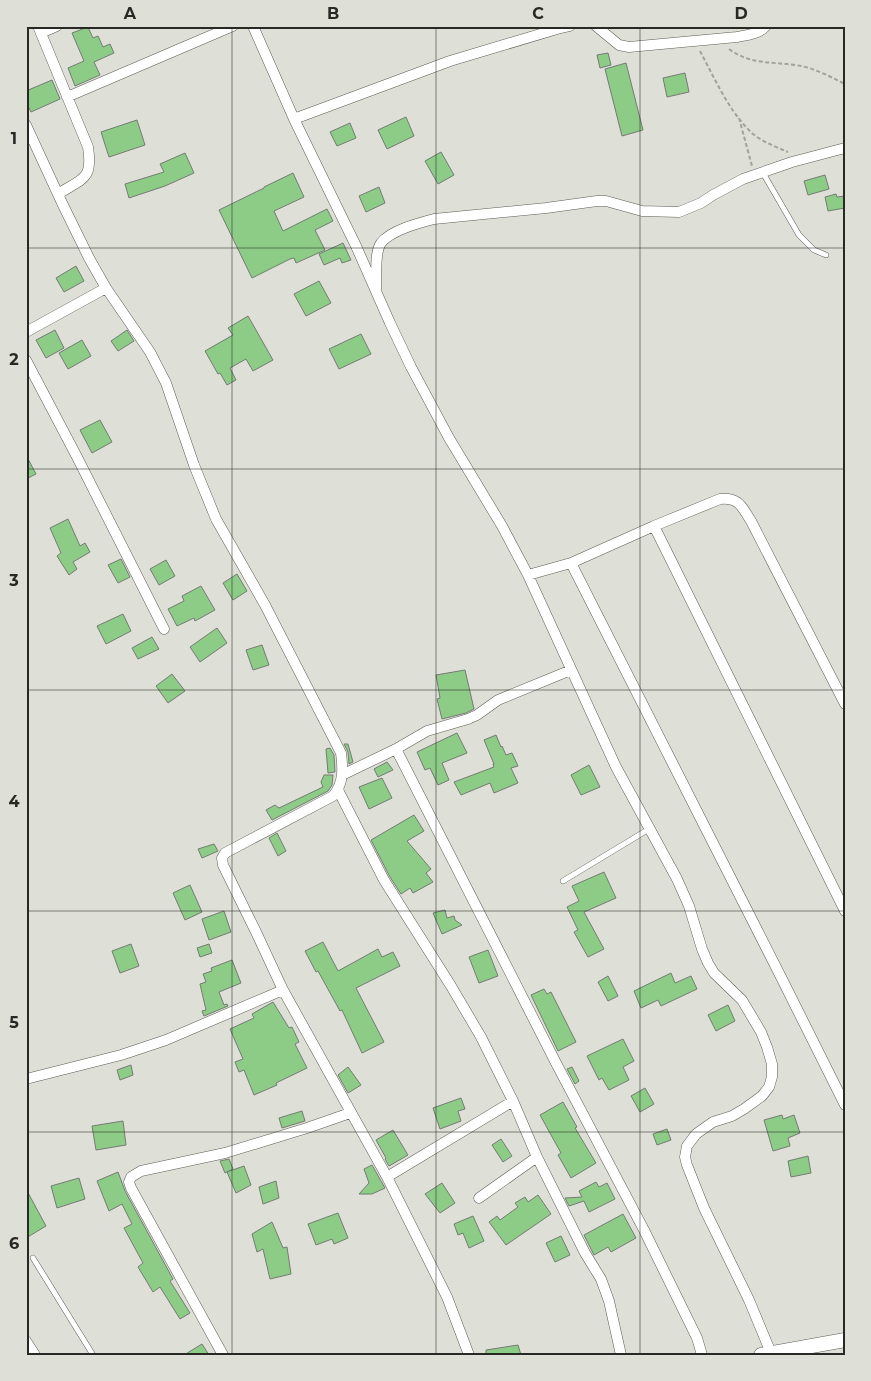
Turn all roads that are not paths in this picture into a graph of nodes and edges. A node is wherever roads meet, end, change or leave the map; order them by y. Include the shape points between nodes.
1 (57, 26) edge
2 (233, 26) edge
3 (253, 26) edge
4 (570, 26) edge
5 (596, 26) edge
6 (766, 26) edge
7 (39, 30) edge
8 (67, 97) junction
9 (294, 119) junction
10 (26, 125) edge
11 (845, 148) edge
12 (759, 174) junction
13 (58, 194) junction
14 (826, 255) dead end
15 (106, 288) junction
16 (376, 292) junction
17 (26, 332) edge
18 (26, 360) edge
19 (654, 526) junction
20 (571, 562) junction
21 (528, 575) junction
22 (164, 629) dead end
23 (570, 670) junction
24 (845, 704) edge
25 (396, 749) junction
26 (342, 774) junction
27 (338, 790) junction
28 (649, 829) junction
29 (563, 881) dead end
30 (845, 911) edge
31 (283, 990) junction
32 (26, 1079) edge
33 (514, 1101) junction
34 (845, 1105) edge
35 (350, 1113) junction
36 (537, 1157) junction
37 (387, 1177) junction
38 (479, 1198) dead end
39 (33, 1258) dead end
40 (845, 1340) edge
41 (26, 1341) edge
42 (766, 1354) edge
43 (35, 1355) edge
44 (93, 1355) edge
45 (223, 1355) edge
46 (469, 1355) edge
47 (621, 1355) edge
48 (702, 1355) edge

1 - 7 street
2 - 8 street
3 - 9 street
4 - 9 street via 450,61
5 - 6 street via 618,45 629,47 752,34
7 - 8 street
8 - 13 street via 88,147 90,164 86,176
9 - 16 street
10 - 13 street
11 - 12 street
12 - 14 lane via 799,235 814,250
12 - 16 street via 679,212 642,211 597,201 418,223 396,232 381,244
13 - 15 street
15 - 17 street
15 - 26 street via 150,352 166,383 216,519 265,605 341,753
16 - 21 street via 435,414
18 - 22 street
19 - 20 street
19 - 24 street via 720,499 738,502 751,521
19 - 30 street
20 - 21 street
20 - 34 street
21 - 23 street
23 - 25 street via 498,700 468,719 427,730
23 - 28 street
25 - 26 street
25 - 48 street via 649,1239 697,1338
26 - 27 street
27 - 31 street via 325,801 232,849 222,858 224,869
27 - 33 street via 384,880 480,1036
28 - 29 lane
28 - 42 street via 690,906 708,963 742,1000 761,1032 772,1064 769,1087 762,1096 696,1134 687,1146 685,1157 704,1208 749,1300
31 - 32 street via 166,1040 111,1058
31 - 35 street
33 - 36 street
33 - 37 street
35 - 37 street
35 - 45 street via 225,1153 140,1171 131,1177 132,1188
36 - 38 street
36 - 47 street via 600,1279 609,1301
37 - 46 street via 446,1297
39 - 44 lane
40 - 42 main road
41 - 43 street

